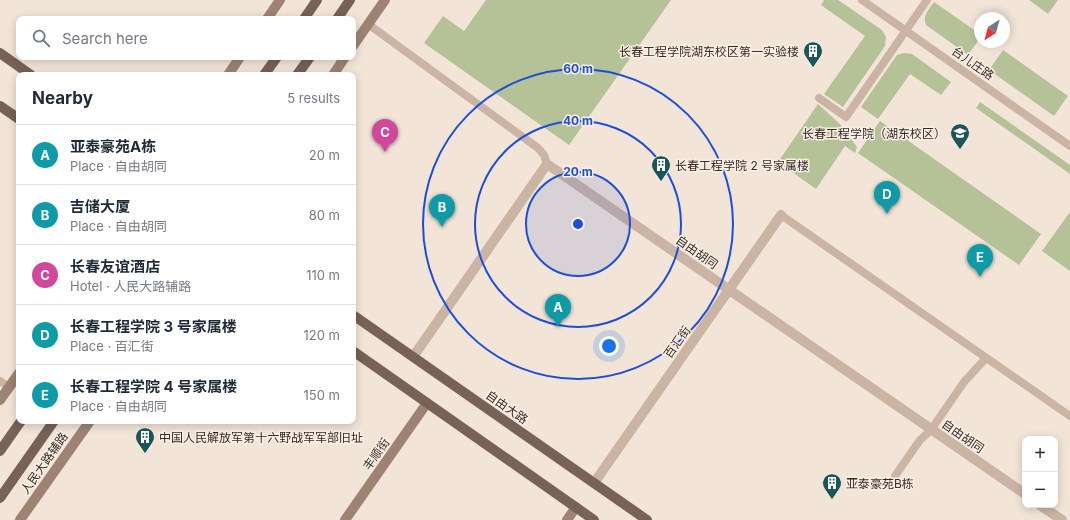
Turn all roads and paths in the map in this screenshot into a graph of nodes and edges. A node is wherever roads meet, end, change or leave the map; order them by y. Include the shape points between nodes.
1 (280, 0) edge
2 (317, 0) edge
3 (350, 0) edge
4 (385, 0) edge
5 (862, 0) edge
6 (927, 0) edge
7 (269, 16) edge
8 (306, 16) edge
9 (339, 16) edge
10 (368, 24) junction
11 (906, 31) junction
12 (356, 42) edge
13 (0, 53) edge
14 (238, 60) edge
15 (275, 60) edge
16 (308, 60) edge
17 (343, 60) edge
18 (27, 72) edge
19 (230, 72) edge
20 (266, 72) edge
21 (299, 72) edge
22 (335, 72) edge
23 (819, 98) dead end
24 (0, 106) edge
25 (16, 117) edge
26 (1070, 146) edge
27 (547, 164) junction
28 (781, 215) joint
29 (729, 290) junction
30 (356, 317) edge
31 (356, 353) edge
32 (413, 357) junction
33 (986, 358) junction
34 (16, 376) edge
35 (0, 381) edge
36 (9, 387) junction
37 (0, 400) edge
38 (427, 403) junction
39 (1070, 416) edge
40 (19, 424) edge
41 (52, 424) edge
42 (88, 424) edge
43 (931, 430) junction
44 (0, 451) edge
45 (895, 476) dead end
46 (594, 483) junction
47 (1022, 492) edge
48 (0, 498) edge
49 (576, 507) junction
50 (1044, 508) edge
51 (20, 520) edge
52 (345, 520) edge
53 (567, 520) edge
54 (594, 520) edge
55 (646, 520) edge
56 (1062, 520) edge

1 - 7 main road
2 - 8 main road
3 - 9 main road
4 - 10 main road
5 - 11 lane, 台儿庄路
6 - 11 lane
10 - 12 main road
10 - 27 lane via 538,148
11 - 23 lane via 846,117
11 - 26 lane, 台儿庄路
13 - 18 main road
14 - 19 main road
15 - 20 main road
16 - 21 main road
17 - 22 main road
24 - 25 main road
27 - 29 street, 自由胡同
27 - 32 street
28 - 29 street, 百汇街
28 - 33 lane
29 - 43 street, 自由胡同
29 - 46 street, 百汇街
30 - 32 main road, 自由大路
31 - 38 main road
32 - 46 main road, 自由大路
33 - 39 lane
33 - 43 lane via 964,382
34 - 36 main road
35 - 36 lane
36 - 37 main road
38 - 49 main road
38 - 52 main road, 丰顺街
40 - 44 main road
41 - 48 main road
42 - 51 main road, 人民大路辅路
43 - 45 lane via 920,440
43 - 47 street, 自由胡同
46 - 55 main road, 自由大路
49 - 53 main road
49 - 54 main road
50 - 56 street

